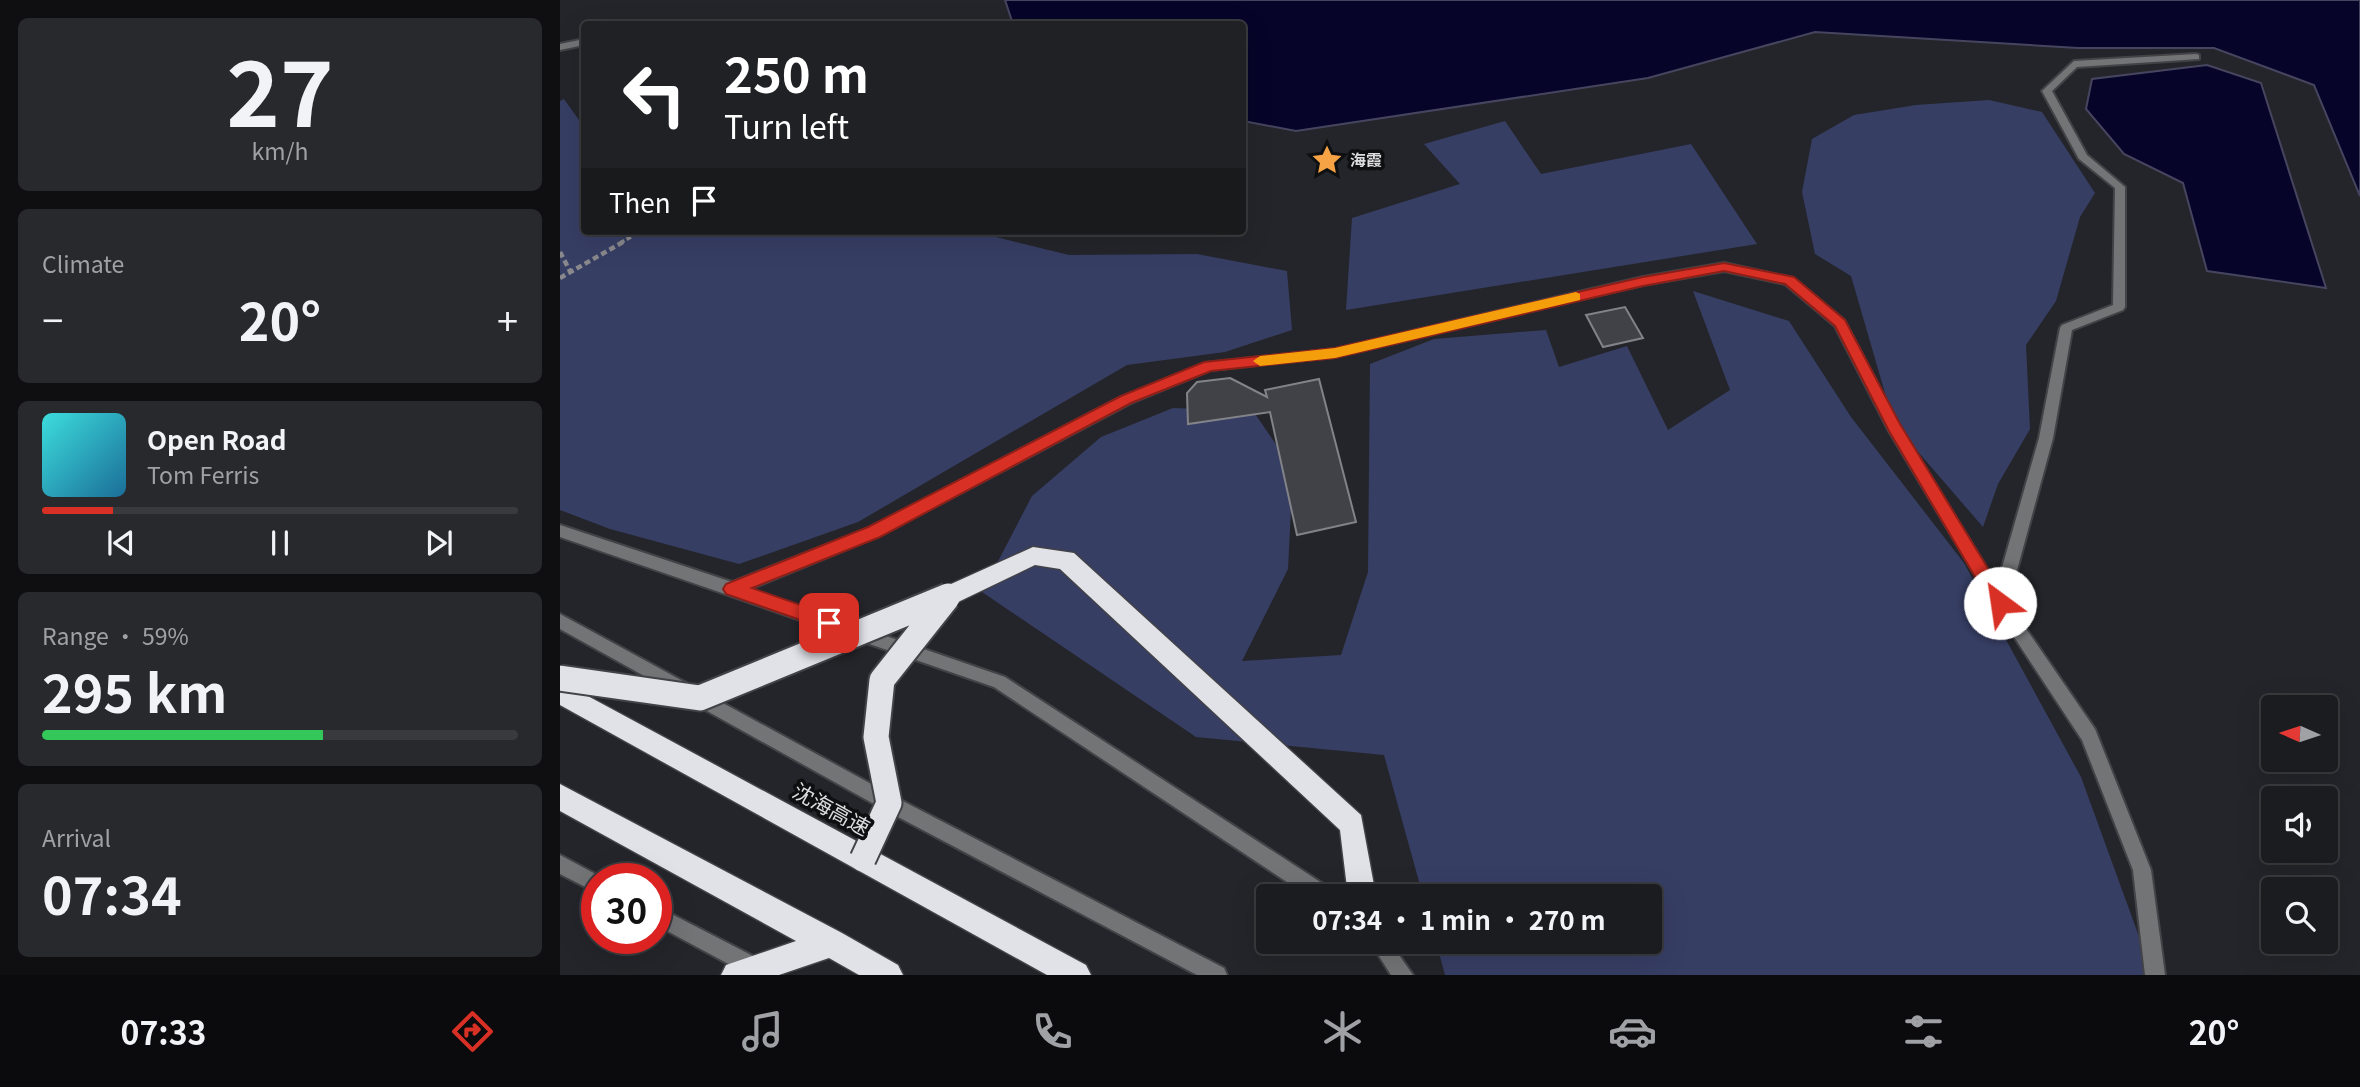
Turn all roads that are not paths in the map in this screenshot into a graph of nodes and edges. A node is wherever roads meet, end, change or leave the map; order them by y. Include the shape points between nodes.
1 (581, 43) edge
2 (560, 47) edge
3 (2196, 57) dead end
4 (560, 531) edge
5 (732, 589) junction
6 (948, 596) junction
7 (2000, 603) junction
8 (560, 621) edge
9 (560, 678) edge
10 (560, 692) edge
11 (700, 698) junction
12 (560, 797) edge
13 (889, 803) junction
14 (863, 859) junction
15 (560, 864) edge
16 (581, 875) edge
17 (1306, 884) edge
18 (1360, 884) edge
19 (672, 924) edge
20 (832, 943) junction
21 (1388, 954) edge
22 (754, 973) edge
23 (888, 975) edge
24 (1076, 975) edge
25 (1217, 975) edge
26 (1403, 975) edge
27 (2155, 975) edge

1 - 2 street
3 - 7 street via 2074,64 2047,90 2083,157 2120,187 2119,307 2066,328 2046,438
4 - 5 street
5 - 7 street via 874,532 1126,400 1209,366 1335,353 1630,284 1724,267 1789,281 1840,323 1894,427
5 - 17 street via 999,682
6 - 11 highway, bridge
6 - 13 highway, bridge via 882,680 876,737
6 - 18 highway via 1032,556 1066,560 1352,824
7 - 27 street via 2089,736 2142,870
8 - 11 street
9 - 11 highway, bridge
10 - 14 highway, 沈海高速
11 - 13 street
12 - 20 highway
13 - 14 highway, bridge
13 - 25 street
14 - 24 highway, 沈海高速
15 - 16 street
19 - 22 street
20 - 22 highway
20 - 23 highway
21 - 26 street

